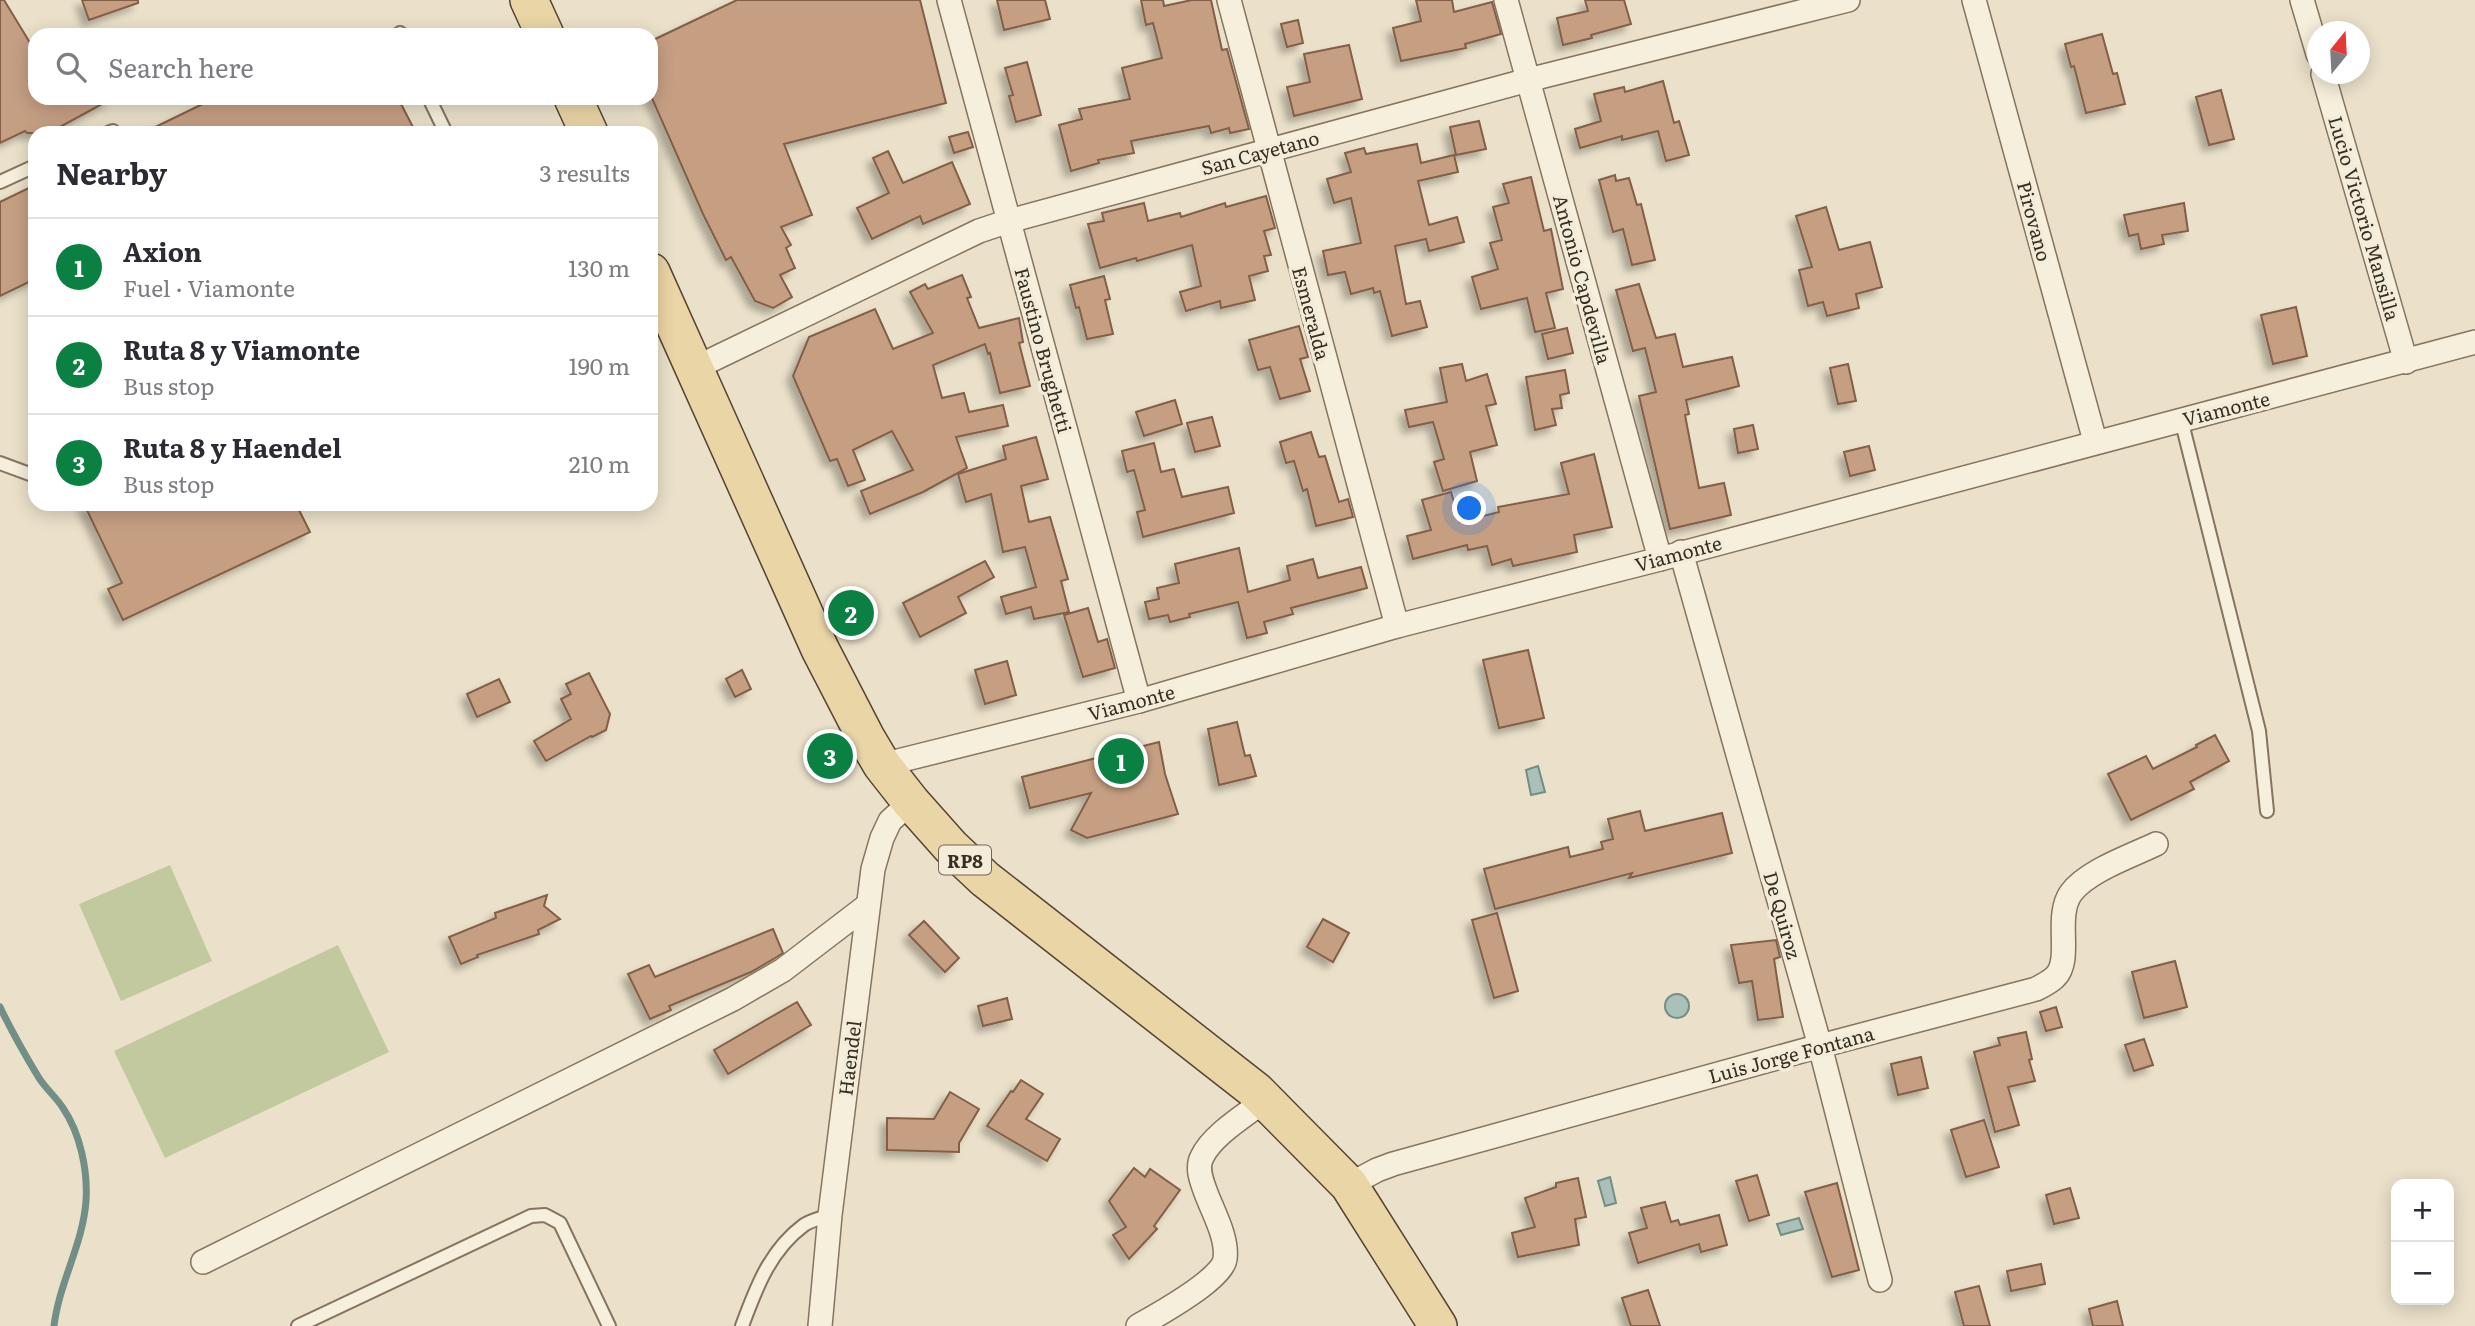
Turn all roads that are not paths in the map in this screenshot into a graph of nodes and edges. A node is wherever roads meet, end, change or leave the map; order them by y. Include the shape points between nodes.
1 (529, 0) edge
2 (949, 0) edge
3 (1229, 0) edge
4 (1506, 0) edge
5 (1848, 0) edge
6 (1974, 0) edge
7 (2302, 0) edge
8 (2308, 21) edge
9 (542, 28) edge
10 (1528, 80) junction
11 (2326, 84) edge
12 (432, 105) edge
13 (576, 105) edge
14 (443, 126) edge
15 (586, 126) edge
16 (1267, 150) junction
17 (28, 169) edge
18 (0, 182) edge
19 (1009, 220) junction
20 (658, 287) edge
21 (2475, 342) edge
22 (2406, 362) junction
23 (695, 369) junction
24 (2181, 419) junction
25 (2095, 441) junction
26 (0, 463) edge
27 (28, 473) edge
28 (1671, 555) junction
29 (1397, 626) junction
30 (1139, 701) junction
31 (882, 765) junction
32 (911, 802) junction
33 (2267, 811) dead end
34 (2156, 844) dead end
35 (867, 905) junction
36 (1820, 1046) junction
37 (1265, 1100) junction
38 (1349, 1185) junction
39 (830, 1215) junction
40 (202, 1262) dead end
41 (1880, 1280) dead end
42 (298, 1326) edge
43 (608, 1326) edge
44 (742, 1326) edge
45 (820, 1326) edge
46 (1138, 1326) edge
47 (1438, 1326) edge

1 - 9 main road
2 - 19 street, Faustino Brughetti
3 - 16 street, Esmeralda
4 - 10 street, Antonio Capdevilla
5 - 10 street, San Cayetano
6 - 25 street, Pirovano
7 - 8 street
10 - 16 street, San Cayetano
10 - 28 street, Antonio Capdevilla
11 - 22 street, Lucio Victorio Mansilla
12 - 14 lane
13 - 15 main road
16 - 19 street, San Cayetano
16 - 29 street, Esmeralda
17 - 18 lane
19 - 23 street, San Cayetano
19 - 30 street, Faustino Brughetti
20 - 23 main road, RP8
21 - 22 street, Viamonte
22 - 24 street, Viamonte
23 - 31 main road, RP8 via 820,649
24 - 25 street, Viamonte
24 - 33 lane via 2259,731
25 - 28 street, Viamonte
26 - 27 lane
28 - 29 street, Viamonte
28 - 36 street, De Quiroz
29 - 30 street, Viamonte
30 - 31 street, Viamonte
31 - 32 main road, RP8
32 - 35 street, Haendel via 890,821 882,838
32 - 37 main road, RP8 via 985,879
34 - 36 street, Luis Jorge Fontana via 2087,878 2070,894 2062,920 2063,962 2056,976 2036,989
35 - 39 street, Haendel
35 - 40 street via 783,970 733,999
36 - 38 street, Luis Jorge Fontana via 1393,1164
36 - 41 street, De Quiroz
37 - 38 main road, RP8
37 - 46 street via 1209,1144 1200,1159 1200,1178 1224,1242 1226,1261 1217,1273
38 - 47 main road, RP8
39 - 44 lane via 805,1224 769,1262
39 - 45 street, Haendel
42 - 43 lane via 531,1216 545,1215 560,1223

